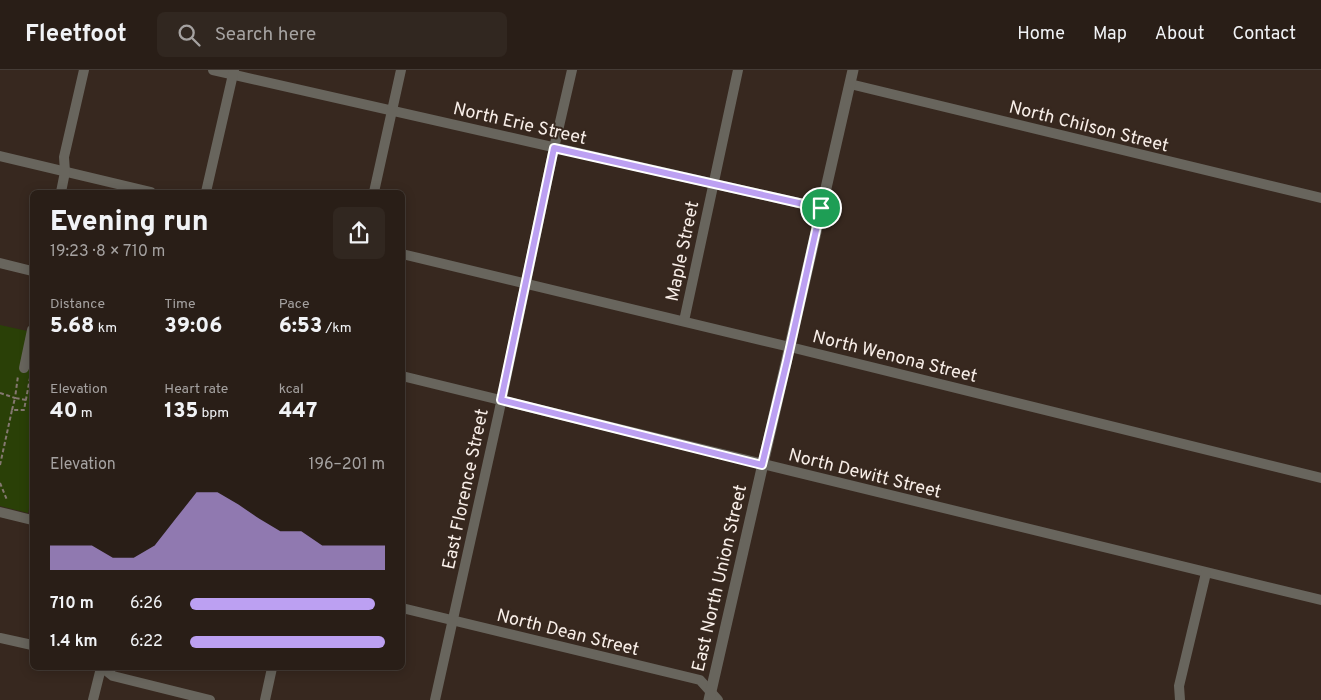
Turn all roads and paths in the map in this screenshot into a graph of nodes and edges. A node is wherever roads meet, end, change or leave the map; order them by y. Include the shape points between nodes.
1 (84, 70) edge
2 (213, 70) edge
3 (401, 70) edge
4 (572, 70) edge
5 (738, 70) edge
6 (853, 70) edge
7 (233, 72) edge
8 (850, 84) junction
9 (392, 110) junction
10 (554, 148) junction
11 (0, 156) edge
12 (65, 172) junction
13 (714, 183) junction
14 (61, 190) edge
15 (142, 190) edge
16 (206, 190) edge
17 (374, 190) edge
18 (1321, 198) edge
19 (821, 208) junction
20 (405, 255) edge
21 (0, 263) edge
22 (30, 270) edge
23 (525, 284) junction
24 (684, 322) junction
25 (30, 340) edge
26 (790, 347) junction
27 (24, 368) dead end
28 (405, 377) edge
29 (30, 379) edge
30 (30, 383) edge
31 (0, 393) edge
32 (30, 393) edge
33 (27, 394) junction
34 (15, 398) junction
35 (501, 400) junction
36 (26, 401) junction
37 (12, 410) junction
38 (0, 465) edge
39 (762, 465) junction
40 (1321, 478) edge
41 (0, 483) edge
42 (7, 500) dead end
43 (0, 512) edge
44 (30, 520) edge
45 (1206, 574) junction
46 (1321, 600) edge
47 (405, 609) edge
48 (453, 620) junction
49 (0, 638) edge
50 (30, 645) edge
51 (101, 670) edge
52 (105, 670) edge
53 (272, 670) edge
54 (713, 698) edge
55 (93, 700) edge
56 (210, 700) edge
57 (265, 700) edge
58 (435, 700) edge
59 (1180, 700) edge

1 - 12 street via 64,157
2 - 7 street, North Erie Street
3 - 9 street
4 - 10 street, East Florence Street
5 - 13 street, Maple Street
6 - 8 street, East North Union Street
7 - 9 street, North Erie Street
7 - 16 street
8 - 18 street, North Chilson Street
8 - 19 street, East North Union Street
9 - 10 street, North Erie Street
9 - 17 street
10 - 13 street, North Erie Street
10 - 23 street, East Florence Street
11 - 12 street
12 - 14 street
12 - 15 street
13 - 19 street, North Erie Street
13 - 24 street, Maple Street
19 - 26 street, East North Union Street
20 - 23 street, North Wenona Street
21 - 22 street
23 - 24 street, North Wenona Street
23 - 35 street, East Florence Street
24 - 26 street, North Wenona Street
25 - 27 street
26 - 39 street, East North Union Street
26 - 40 street, North Wenona Street
28 - 35 street, North Dewitt Street
29 - 34 path via 19,374
30 - 33 path
31 - 34 path
32 - 33 path
33 - 36 path
34 - 36 path
34 - 37 path
35 - 39 street, North Dewitt Street
35 - 48 street, East Florence Street
36 - 37 path via 24,410
37 - 38 path
39 - 45 street, North Dewitt Street
39 - 54 street, East North Union Street
41 - 42 path
43 - 44 street
45 - 46 street, North Dewitt Street
45 - 59 street via 1179,686
47 - 48 street, North Dean Street
48 - 54 street, North Dean Street via 700,680
48 - 58 street, East Florence Street
49 - 50 street
51 - 55 street
52 - 56 street via 113,676
53 - 57 street

